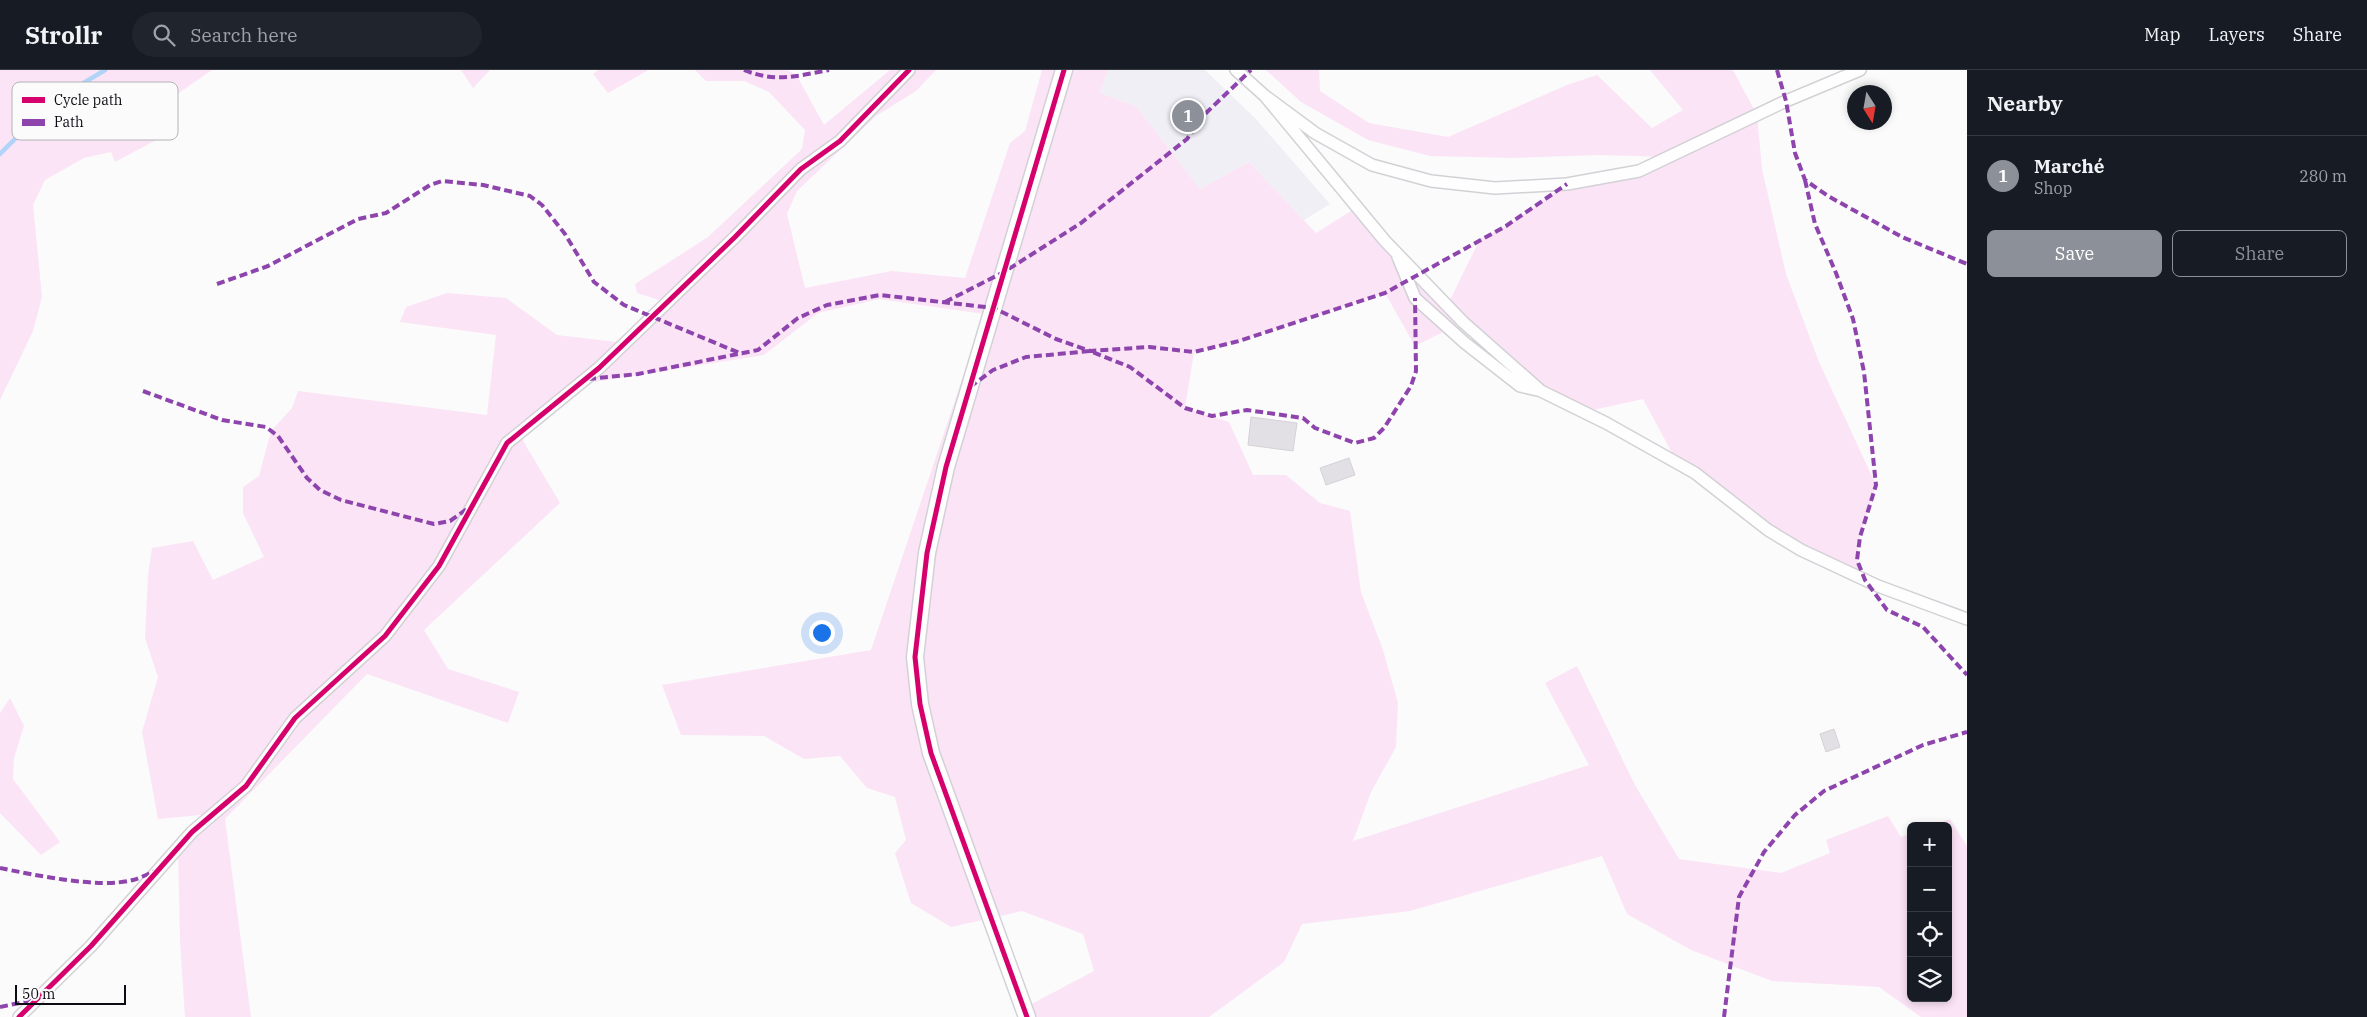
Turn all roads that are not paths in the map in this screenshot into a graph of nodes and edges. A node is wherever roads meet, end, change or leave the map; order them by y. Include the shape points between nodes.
1 (909, 70) edge
2 (1064, 70) edge
3 (1236, 70) edge
4 (1860, 70) edge
5 (1265, 96) junction
6 (1396, 253) junction
7 (1541, 391) junction
8 (1967, 619) edge
9 (19, 1017) edge
10 (1027, 1017) edge

1 - 9 street via 840,140 800,170 599,368 507,443 439,566 385,636 295,718 246,786 192,832 91,946
2 - 10 street via 946,467 927,553 915,656 920,704 931,754
3 - 5 street
4 - 5 street via 1786,101 1639,171 1567,184 1495,188 1431,181 1372,165 1315,133
5 - 6 street
6 - 7 street via 1463,322
6 - 7 street via 1415,298 1465,344 1520,386
7 - 8 street via 1695,473 1768,530 1801,550 1878,586

